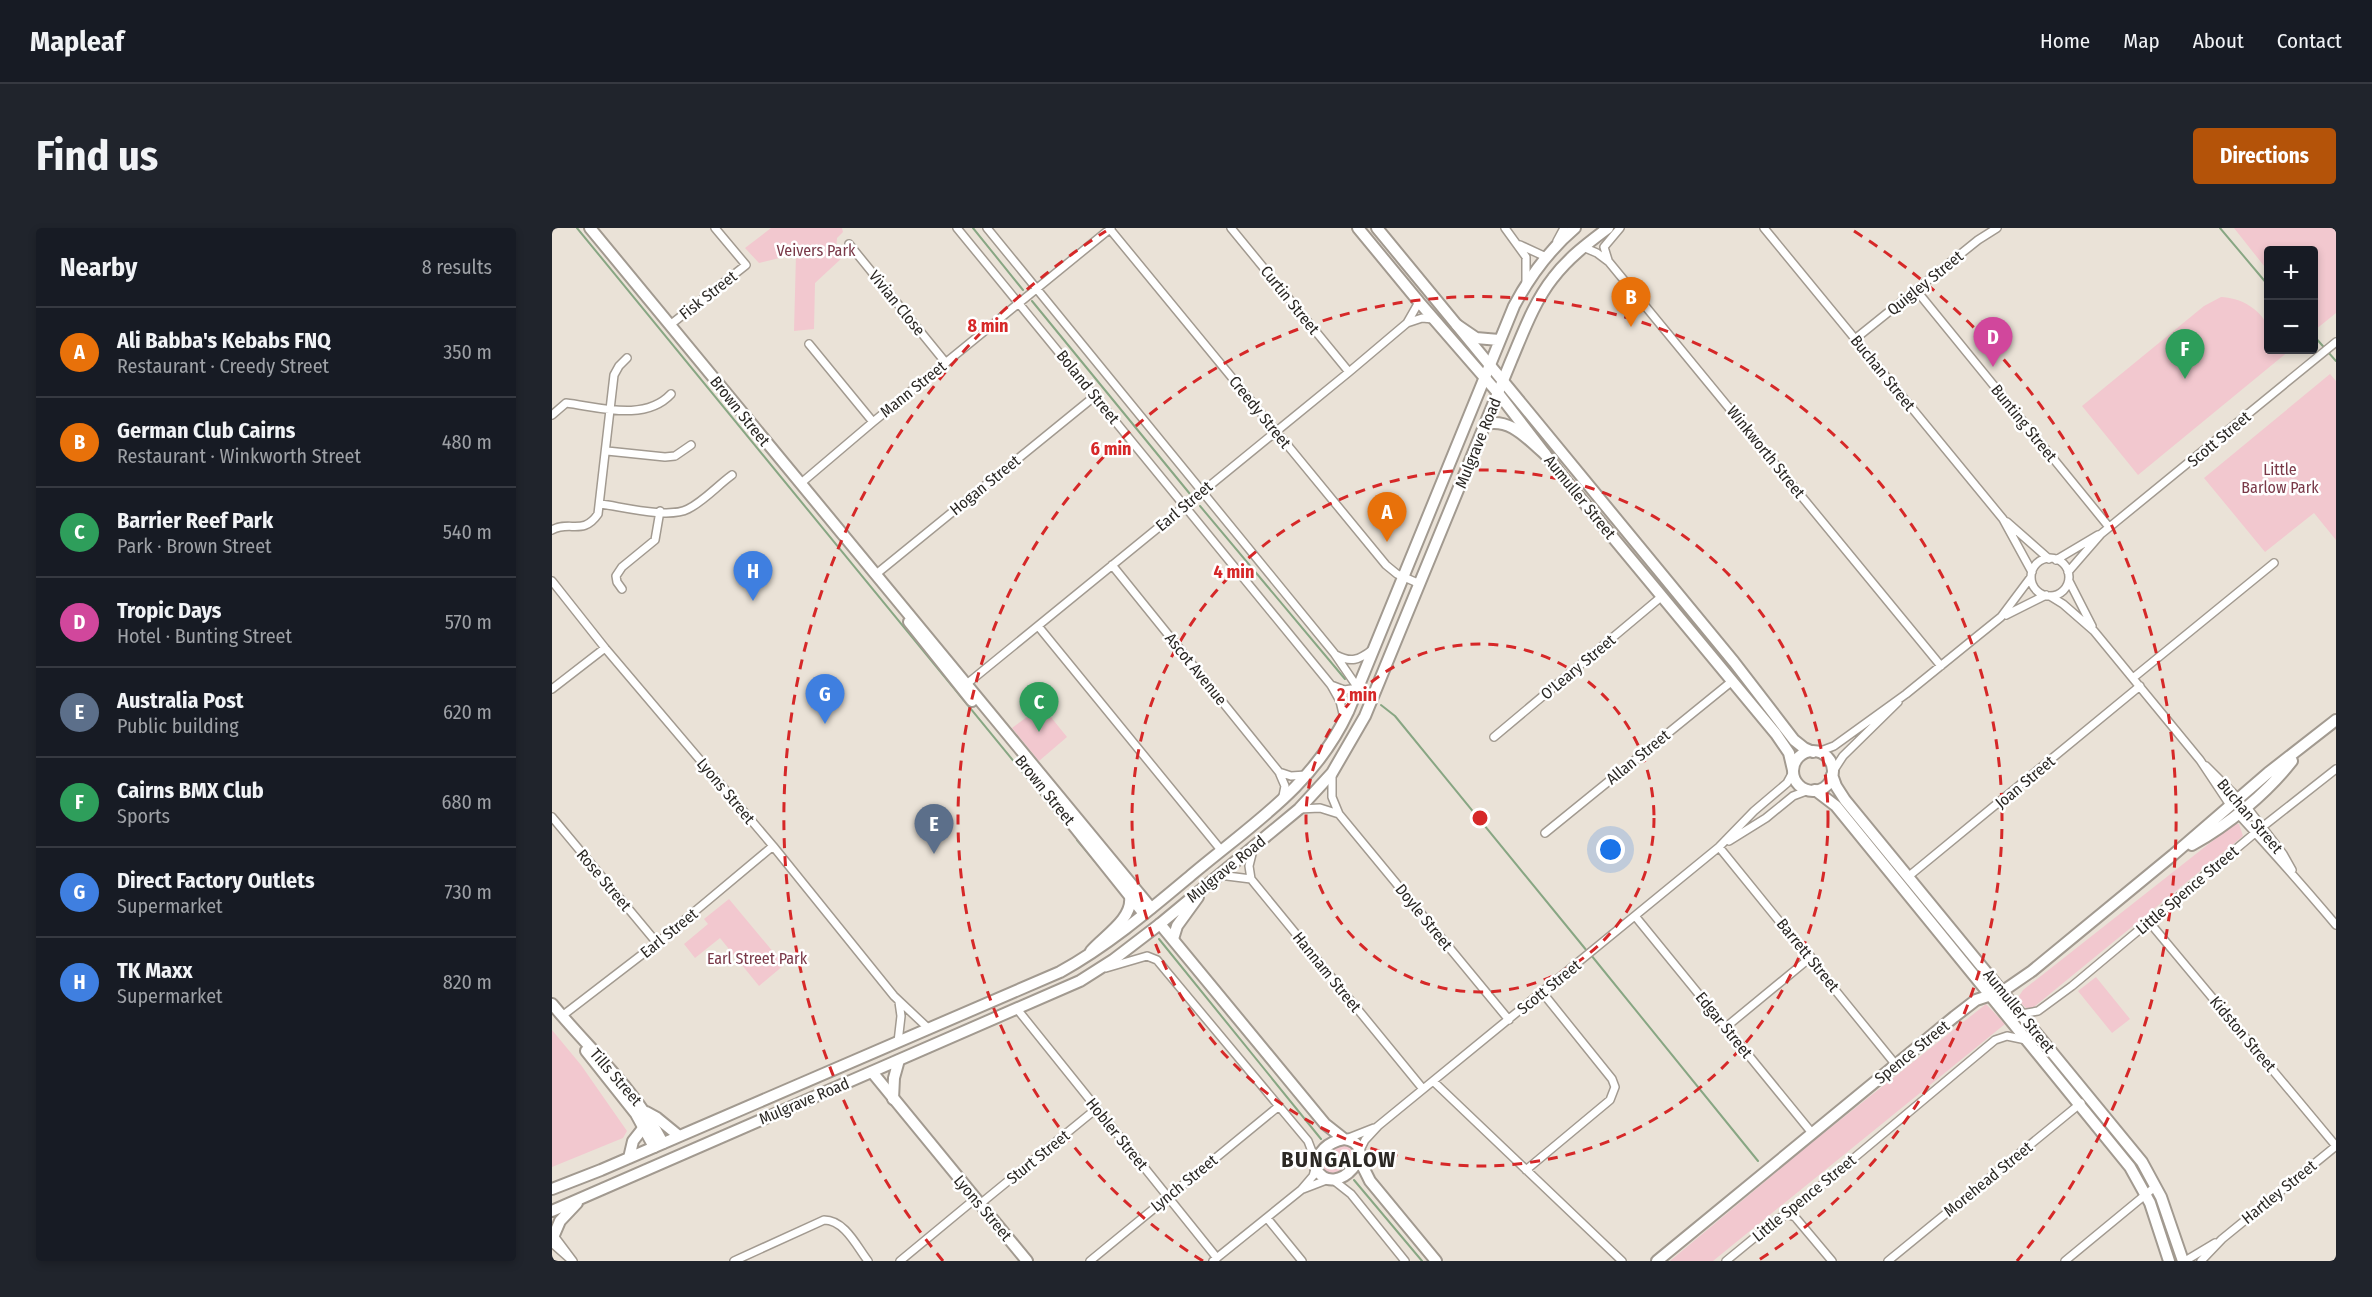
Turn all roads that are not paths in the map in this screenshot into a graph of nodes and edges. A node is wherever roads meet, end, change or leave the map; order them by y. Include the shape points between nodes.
1 (590, 228) edge
2 (715, 228) edge
3 (957, 228) edge
4 (987, 228) edge
5 (1110, 228) edge
6 (1231, 228) edge
7 (1358, 228) edge
8 (1377, 228) edge
9 (1504, 228) edge
10 (1564, 228) edge
11 (1575, 228) edge
12 (1608, 228) edge
13 (1620, 228) edge
14 (1764, 228) edge
15 (1997, 228) edge
16 (1516, 242) junction
17 (849, 244) dead end
18 (1583, 247) junction
19 (1549, 253) junction
20 (1609, 262) junction
21 (1395, 273) junction
22 (1526, 285) junction
23 (1036, 289) junction
24 (1917, 290) junction
25 (1419, 302) junction
26 (1019, 303) junction
27 (1433, 319) junction
28 (1407, 323) junction
29 (670, 325) junction
30 (1457, 325) junction
31 (1855, 339) junction
32 (1499, 340) junction
33 (2335, 343) edge
34 (809, 344) dead end
35 (627, 358) dead end
36 (946, 363) junction
37 (1489, 364) junction
38 (1349, 372) junction
39 (1484, 376) junction
40 (1503, 381) junction
41 (1498, 393) junction
42 (671, 394) dead end
43 (1095, 396) junction
44 (611, 408) junction
45 (552, 415) edge
46 (873, 422) junction
47 (1485, 424) junction
48 (1275, 432) junction
49 (691, 445) dead end
50 (607, 451) junction
51 (1545, 454) junction
52 (732, 475) dead end
53 (1583, 480) junction
54 (800, 484) junction
55 (1202, 491) junction
56 (601, 504) junction
57 (1184, 506) junction
58 (660, 512) junction
59 (2003, 519) junction
60 (1604, 527) junction
61 (2109, 527) junction
62 (552, 530) edge
63 (2102, 534) junction
64 (2052, 559) junction
65 (2274, 563) dead end
66 (1112, 565) junction
67 (875, 574) junction
68 (2032, 575) junction
69 (1403, 577) junction
70 (2068, 577) junction
71 (552, 581) edge
72 (1420, 584) junction
73 (622, 589) dead end
74 (2048, 596) junction
75 (1662, 597) junction
76 (2001, 617) junction
77 (1038, 626) junction
78 (2094, 631) junction
79 (605, 648) junction
80 (1374, 649) junction
81 (1334, 653) junction
82 (1941, 666) junction
83 (2133, 678) junction
84 (1731, 682) junction
85 (964, 686) junction
86 (1331, 686) junction
87 (2140, 686) junction
88 (1358, 688) junction
89 (552, 689) edge
90 (1906, 694) junction
91 (1344, 720) junction
92 (2336, 720) edge
93 (1494, 737) dead end
94 (1816, 752) junction
95 (2336, 769) edge
96 (1793, 771) junction
97 (1280, 772) junction
98 (1332, 773) junction
99 (1310, 774) junction
100 (1832, 774) junction
101 (1812, 790) junction
102 (1280, 803) junction
103 (2238, 806) junction
104 (1299, 809) junction
105 (1339, 814) junction
106 (552, 817) edge
107 (2261, 828) junction
108 (1545, 833) dead end
109 (2255, 833) junction
110 (1255, 845) junction
111 (773, 846) junction
112 (1719, 847) junction
113 (1221, 850) junction
114 (1219, 875) junction
115 (1909, 876) junction
116 (2295, 876) junction
117 (1251, 879) junction
118 (1207, 884) junction
119 (1918, 888) junction
120 (1130, 897) junction
121 (1148, 911) junction
122 (1635, 916) junction
123 (2150, 923) junction
124 (1160, 924) junction
125 (2336, 925) edge
126 (1932, 926) junction
127 (1173, 939) junction
128 (657, 943) junction
129 (1811, 957) junction
130 (1085, 958) junction
131 (1097, 971) junction
132 (2003, 991) junction
133 (1542, 992) junction
134 (1990, 996) junction
135 (899, 1002) junction
136 (552, 1004) edge
137 (1017, 1009) junction
138 (2038, 1011) junction
139 (2021, 1014) junction
140 (562, 1016) junction
141 (1509, 1020) junction
142 (1726, 1027) junction
143 (929, 1029) junction
144 (2035, 1030) junction
145 (2026, 1040) junction
146 (898, 1042) junction
147 (862, 1058) junction
148 (899, 1060) junction
149 (1896, 1065) junction
150 (872, 1072) junction
151 (1433, 1081) junction
152 (1423, 1089) junction
153 (893, 1099) junction
154 (2084, 1100) junction
155 (1278, 1106) junction
156 (1096, 1109) junction
157 (646, 1112) junction
158 (1325, 1124) junction
159 (1378, 1126) junction
160 (644, 1127) junction
161 (1812, 1133) junction
162 (678, 1136) junction
163 (1345, 1139) junction
164 (1308, 1141) junction
165 (658, 1145) junction
166 (1327, 1146) junction
167 (2336, 1146) edge
168 (1359, 1153) junction
169 (629, 1158) junction
170 (666, 1161) junction
171 (1316, 1165) junction
172 (1526, 1170) junction
173 (1349, 1172) junction
174 (1331, 1179) junction
175 (1370, 1181) junction
176 (2156, 1186) junction
177 (552, 1189) edge
178 (1301, 1190) junction
179 (1351, 1194) junction
180 (2146, 1194) junction
181 (1168, 1197) junction
182 (581, 1198) junction
183 (977, 1202) junction
184 (552, 1211) edge
185 (1788, 1214) junction
186 (1267, 1218) junction
187 (553, 1237) edge
188 (2222, 1239) junction
189 (1215, 1260) edge
190 (573, 1261) edge
191 (734, 1261) edge
192 (868, 1261) edge
193 (900, 1261) edge
194 (1027, 1261) edge
195 (1090, 1261) edge
196 (1302, 1261) edge
197 (1405, 1261) edge
198 (1436, 1261) edge
199 (1622, 1261) edge
200 (1657, 1261) edge
201 (1726, 1261) edge
202 (1832, 1261) edge
203 (1888, 1261) edge
204 (2065, 1261) edge
205 (2169, 1261) edge
206 (2184, 1261) edge
207 (2201, 1261) edge

1 - 29 main road, Brown Street
2 - 29 street, Fisk Street via 746,265
3 - 26 street, Boland Street
4 - 23 street, Boland Street
5 - 23 street, Mann Street
5 - 48 street, Creedy Street
6 - 38 street, Curtin Street
7 - 21 main road, Aumuller Street
8 - 21 main road via 1400,263
8 - 30 main road, Aumuller Street
9 - 16 street
10 - 19 street
11 - 19 main road, Mulgrave Road
12 - 18 main road, Mulgrave Road
13 - 20 street via 1604,247
14 - 31 street, Buchan Street
15 - 24 street, Quigley Street
16 - 19 street via 1535,254
16 - 22 street via 1526,257
17 - 36 street, Vivian Close
18 - 20 street, Winkworth Street
18 - 40 main road, Mulgrave Road via 1544,291
19 - 22 main road, Mulgrave Road
20 - 82 street, Winkworth Street
21 - 25 main road, Aumuller Street
22 - 32 main road, Mulgrave Road
23 - 26 street, Mann Street
23 - 55 street, Boland Street
24 - 31 street, Quigley Street
24 - 61 street, Bunting Street
25 - 27 main road, Aumuller Street
25 - 28 street, Earl Street
26 - 36 street, Mann Street
26 - 43 street, Boland Street
27 - 28 street
27 - 39 main road, Aumuller Street
28 - 38 street, Earl Street
29 - 54 main road, Brown Street
30 - 32 main road via 1476,338
30 - 37 main road, Aumuller Street
31 - 59 street, Buchan Street
32 - 37 main road, Mulgrave Road
33 - 61 street, Scott Street
34 - 46 street
35 - 44 street via 614,375
36 - 46 street, Mann Street
37 - 39 main road, Mulgrave Road
37 - 40 main road, Aumuller Street
38 - 48 street, Earl Street
39 - 41 main road, Aumuller Street
39 - 69 main road, Mulgrave Road
40 - 41 main road, Mulgrave Road
40 - 53 main road, Aumuller Street
41 - 47 main road, Mulgrave Road
41 - 51 main road, Aumuller Street
42 - 44 street via 640,411
43 - 57 street, Boland Street
43 - 67 street, Hogan Street
44 - 45 street via 566,404
44 - 50 street
46 - 54 street, Mann Street
47 - 51 main road via 1496,422 1513,427
47 - 72 main road, Mulgrave Road
48 - 55 street, Earl Street
48 - 69 street, Creedy Street via 1386,565
49 - 50 street via 675,456 665,457
50 - 56 street
51 - 60 main road, Aumuller Street
52 - 58 street via 689,508
53 - 60 main road via 1579,489
53 - 94 main road, Aumuller Street via 1794,740
54 - 67 main road, Brown Street
55 - 57 street, Earl Street
55 - 81 street, Boland Street
56 - 58 street
56 - 62 street via 588,525
57 - 66 street, Earl Street
57 - 86 street, Boland Street
58 - 73 street via 655,540 616,576
59 - 64 street, Buchan Street
59 - 68 street, Buchan Street
60 - 75 main road, Aumuller Street
61 - 63 street, Scott Street
63 - 64 street, Scott Street
63 - 70 street, Scott Street
64 - 68 street via 2040,562
64 - 70 street via 2064,565
65 - 83 street
66 - 77 street, Earl Street
66 - 97 street, Ascot Avenue
67 - 85 main road, Brown Street
68 - 74 street via 2035,588
68 - 76 street
69 - 72 street, Creedy Street
69 - 80 main road, Mulgrave Road
70 - 74 street via 2062,591
70 - 78 street, Buchan Street
71 - 79 street, Lyons Street
72 - 98 main road, Mulgrave Road via 1365,716
74 - 76 street
74 - 78 street, Buchan Street
75 - 84 main road, Aumuller Street
75 - 93 street, O'Leary Street
76 - 82 street
77 - 85 street, Earl Street
77 - 113 street
78 - 83 street, Buchan Street
79 - 89 street
79 - 111 street, Lyons Street
80 - 81 street via 1352,661
80 - 88 main road, Mulgrave Road
81 - 88 street, Boland Street
82 - 90 street
83 - 87 street, Buchan Street
84 - 96 main road, Aumuller Street via 1783,743
84 - 108 street, Allan Street
85 - 120 main road, Brown Street
85 - 121 main road, Brown Street
86 - 88 street via 1344,690
86 - 91 street, Boland Street via 1340,701
87 - 103 street, Buchan Street
87 - 115 street, Joan Street
88 - 91 main road, Mulgrave Road
90 - 94 street via 1835,745
90 - 100 street via 1843,756
91 - 99 main road, Mulgrave Road
92 - 103 main road, Spence Street
94 - 96 main road via 1802,754
94 - 100 main road via 1831,762
95 - 107 street, Little Spence Street
96 - 101 main road via 1797,782
96 - 112 street, Scott Street via 1786,783
97 - 99 street via 1295,777
97 - 102 street via 1285,786
98 - 104 main road, Mulgrave Road
98 - 105 street, Doyle Street via 1332,797
99 - 102 main road, Mulgrave Road
100 - 101 main road via 1825,786
100 - 115 main road, Aumuller Street via 1840,794
101 - 112 street, Scott Street via 1798,793
101 - 126 main road, Aumuller Street via 1836,806
102 - 113 main road, Mulgrave Road
103 - 107 street, Buchan Street
103 - 109 street, Buchan Street
103 - 132 main road, Spence Street
104 - 105 street via 1320,808
104 - 110 main road, Mulgrave Road
105 - 141 street, Doyle Street
106 - 128 street, Rose Street
107 - 109 street, Little Spence Street
107 - 116 street, Buchan Street
109 - 116 street, Buchan Street
109 - 123 street, Little Spence Street
110 - 114 main road, Mulgrave Road
110 - 117 street via 1250,860
111 - 128 street, Earl Street
111 - 135 street, Lyons Street
112 - 122 street, Scott Street
112 - 129 street, Barrett Street
113 - 121 main road, Mulgrave Road
114 - 117 street
114 - 118 main road, Mulgrave Road
115 - 119 main road, Aumuller Street
116 - 125 street, Buchan Street
117 - 152 street, Hannam Street
118 - 124 main road, Mulgrave Road
118 - 127 main road via 1178,925
119 - 126 main road via 1937,920
119 - 132 main road, Aumuller Street
120 - 121 main road, Brown Street
120 - 130 main road via 1127,914
121 - 124 main road, Brown Street
121 - 130 main road, Mulgrave Road
122 - 133 street, Scott Street
122 - 142 street, Edgar Street
123 - 138 street, Little Spence Street
123 - 167 street, Kidston Street
124 - 127 main road, Brown Street
124 - 131 main road, Mulgrave Road
126 - 134 main road, Aumuller Street
127 - 158 main road, Brown Street
128 - 140 street, Earl Street
129 - 142 street
129 - 149 street, Barrett Street
130 - 143 main road, Mulgrave Road
131 - 137 main road, Mulgrave Road
131 - 155 street via 1154,957
132 - 134 main road, Spence Street
132 - 139 main road, Aumuller Street
133 - 141 street, Scott Street
133 - 172 street via 1612,1078 1615,1087 1610,1100
134 - 145 main road, Aumuller Street
134 - 149 main road, Spence Street via 1973,1003
135 - 143 street, Lyons Street
135 - 146 street
136 - 140 main road, Tills Street
137 - 148 main road, Mulgrave Road
137 - 156 street, Hobler Street
138 - 139 street, Little Spence Street
138 - 144 street
139 - 144 main road, Aumuller Street
140 - 157 main road, Tills Street
140 - 160 main road, Tills Street
141 - 151 street, Scott Street
142 - 161 street, Edgar Street
143 - 146 main road, Mulgrave Road
144 - 154 main road, Aumuller Street
145 - 154 main road, Aumuller Street
145 - 185 street, Little Spence Street via 2008,1036 1995,1040
146 - 147 main road, Mulgrave Road
147 - 150 main road, Lyons Street
147 - 162 main road, Mulgrave Road
148 - 150 main road, Mulgrave Road
148 - 153 main road
149 - 161 main road, Spence Street
150 - 153 main road, Lyons Street
150 - 170 main road, Mulgrave Road
151 - 152 street, Scott Street
151 - 172 street
152 - 159 street, Scott Street
153 - 183 main road, Lyons Street
154 - 176 main road, Aumuller Street via 2142,1162
154 - 180 main road, Aumuller Street
154 - 203 street, Morehead Street
155 - 164 street
155 - 181 street, Lynch Street
156 - 181 street, Hobler Street
156 - 183 street, Sturt Street
157 - 162 main road
157 - 165 main road, Tills Street
158 - 163 main road, Brown Street
158 - 166 main road via 1330,1136
159 - 163 street, Scott Street
159 - 168 street, Scott Street
160 - 165 main road, Tills Street
160 - 169 main road via 633,1141
161 - 200 main road, Spence Street
162 - 165 main road, Mulgrave Road
163 - 166 main road
163 - 168 main road via 1355,1143
164 - 166 street via 1316,1147
164 - 171 street
165 - 169 main road, Mulgrave Road
165 - 170 main road
166 - 171 main road
167 - 188 street, Hartley Street
168 - 173 main road
168 - 175 main road
169 - 177 main road, Mulgrave Road
170 - 182 main road, Mulgrave Road
171 - 174 main road via 1320,1175
171 - 178 street via 1313,1176
172 - 199 street
173 - 174 main road
173 - 175 main road via 1358,1172
173 - 179 street via 1345,1182
174 - 178 street
174 - 179 street
175 - 198 main road
176 - 180 street
176 - 206 main road, Aumuller Street
178 - 186 street
179 - 197 street
180 - 204 street
180 - 205 main road, Aumuller Street
181 - 189 street, Hobler Street
181 - 195 street, Lynch Street
182 - 184 main road, Mulgrave Road
182 - 187 main road via 560,1221
183 - 193 street, Sturt Street
183 - 194 main road, Lyons Street
185 - 201 street, Little Spence Street
185 - 202 street via 1795,1217
186 - 189 street
186 - 196 street
187 - 190 street
188 - 206 street, Hartley Street
188 - 207 street, Hartley Street
191 - 192 street via 830,1220 842,1226

